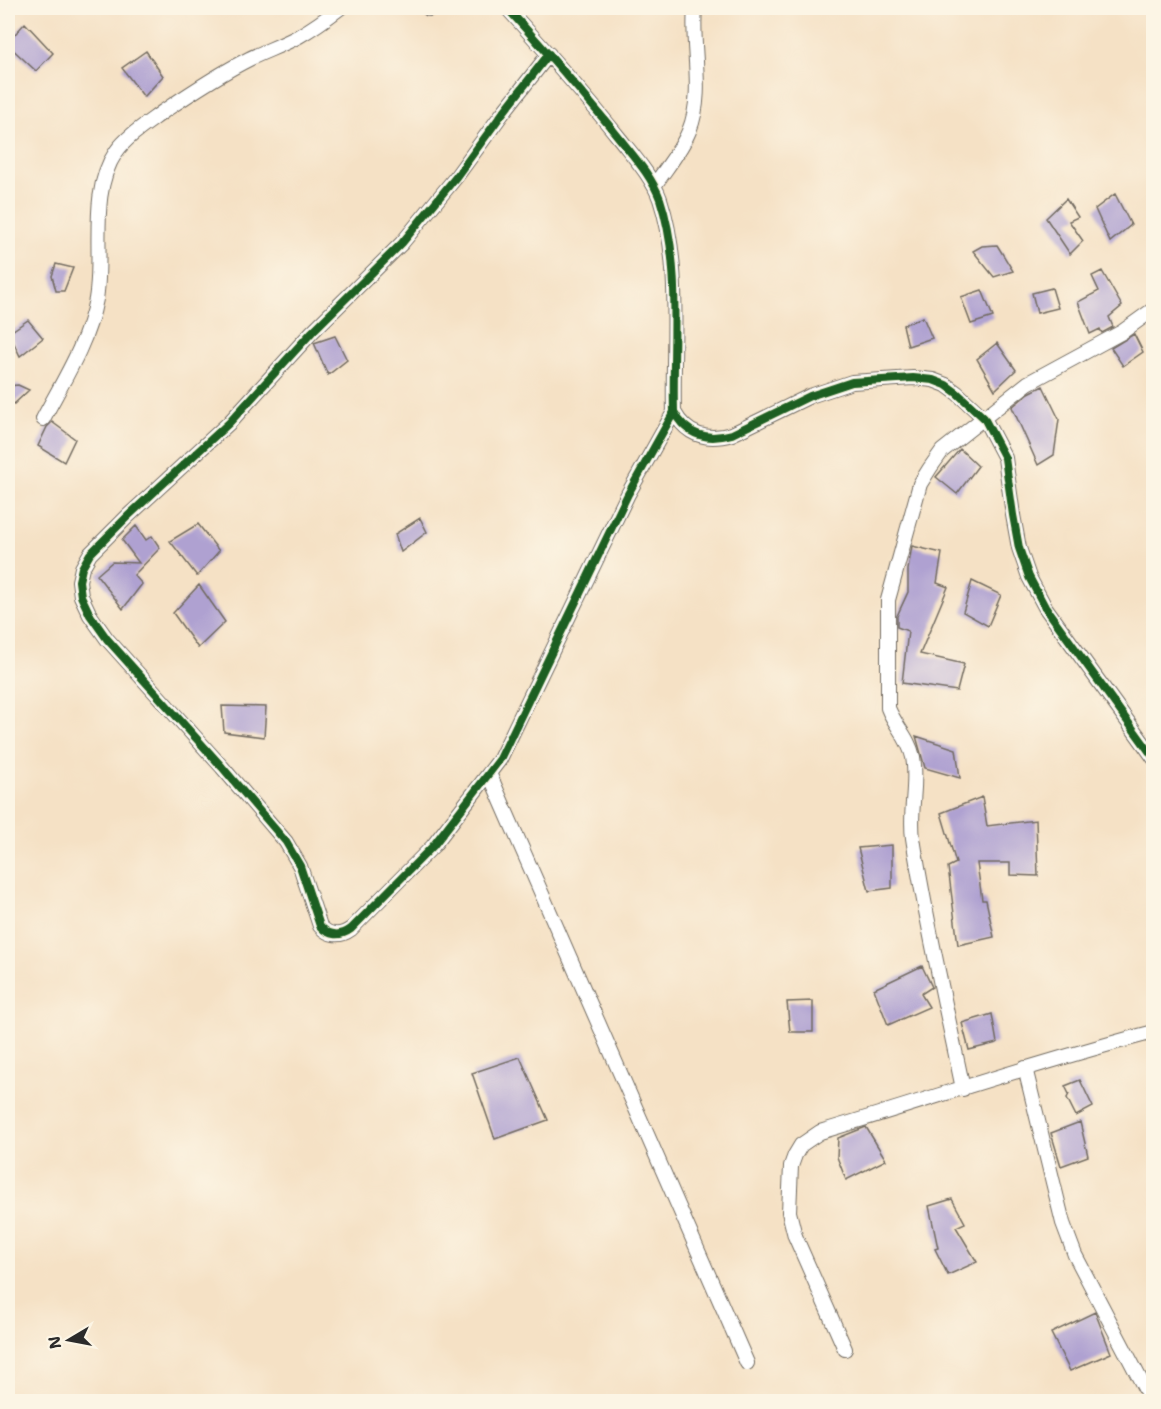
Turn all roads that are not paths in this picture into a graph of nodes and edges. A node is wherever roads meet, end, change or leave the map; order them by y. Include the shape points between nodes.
1 (339, 8) edge
2 (507, 8) edge
3 (695, 8) edge
4 (549, 54) junction
5 (654, 186) junction
6 (1154, 309) edge
7 (674, 412) junction
8 (984, 418) junction
9 (43, 419) dead end
10 (1154, 758) edge
11 (489, 773) junction
12 (1154, 1032) edge
13 (1025, 1068) junction
14 (963, 1089) junction
15 (845, 1349) dead end
16 (747, 1363) dead end
17 (1152, 1401) edge

1 - 9 street via 297,37 192,92 115,153 101,196 95,302 86,335
2 - 4 street
3 - 5 street via 696,66 690,129
4 - 5 street via 612,128
4 - 11 street via 402,243 312,332 229,423 90,554 79,581 90,615 107,639 286,842 300,866 320,926 333,935 351,929 433,846
5 - 7 street via 669,238 673,272
6 - 8 street via 1122,332 1028,383
7 - 8 street via 685,428 695,434 720,437 810,396 852,382 914,378 946,385
7 - 11 street via 628,494 500,759
8 - 10 street via 1005,458 1012,515 1029,577 1045,607
8 - 14 street via 942,451 920,484 888,600 886,621 888,708 912,755 912,835
11 - 16 street
12 - 13 street
13 - 14 street
13 - 17 street via 1063,1223 1075,1254
14 - 15 street via 820,1132 801,1145 795,1155 789,1188 791,1224

